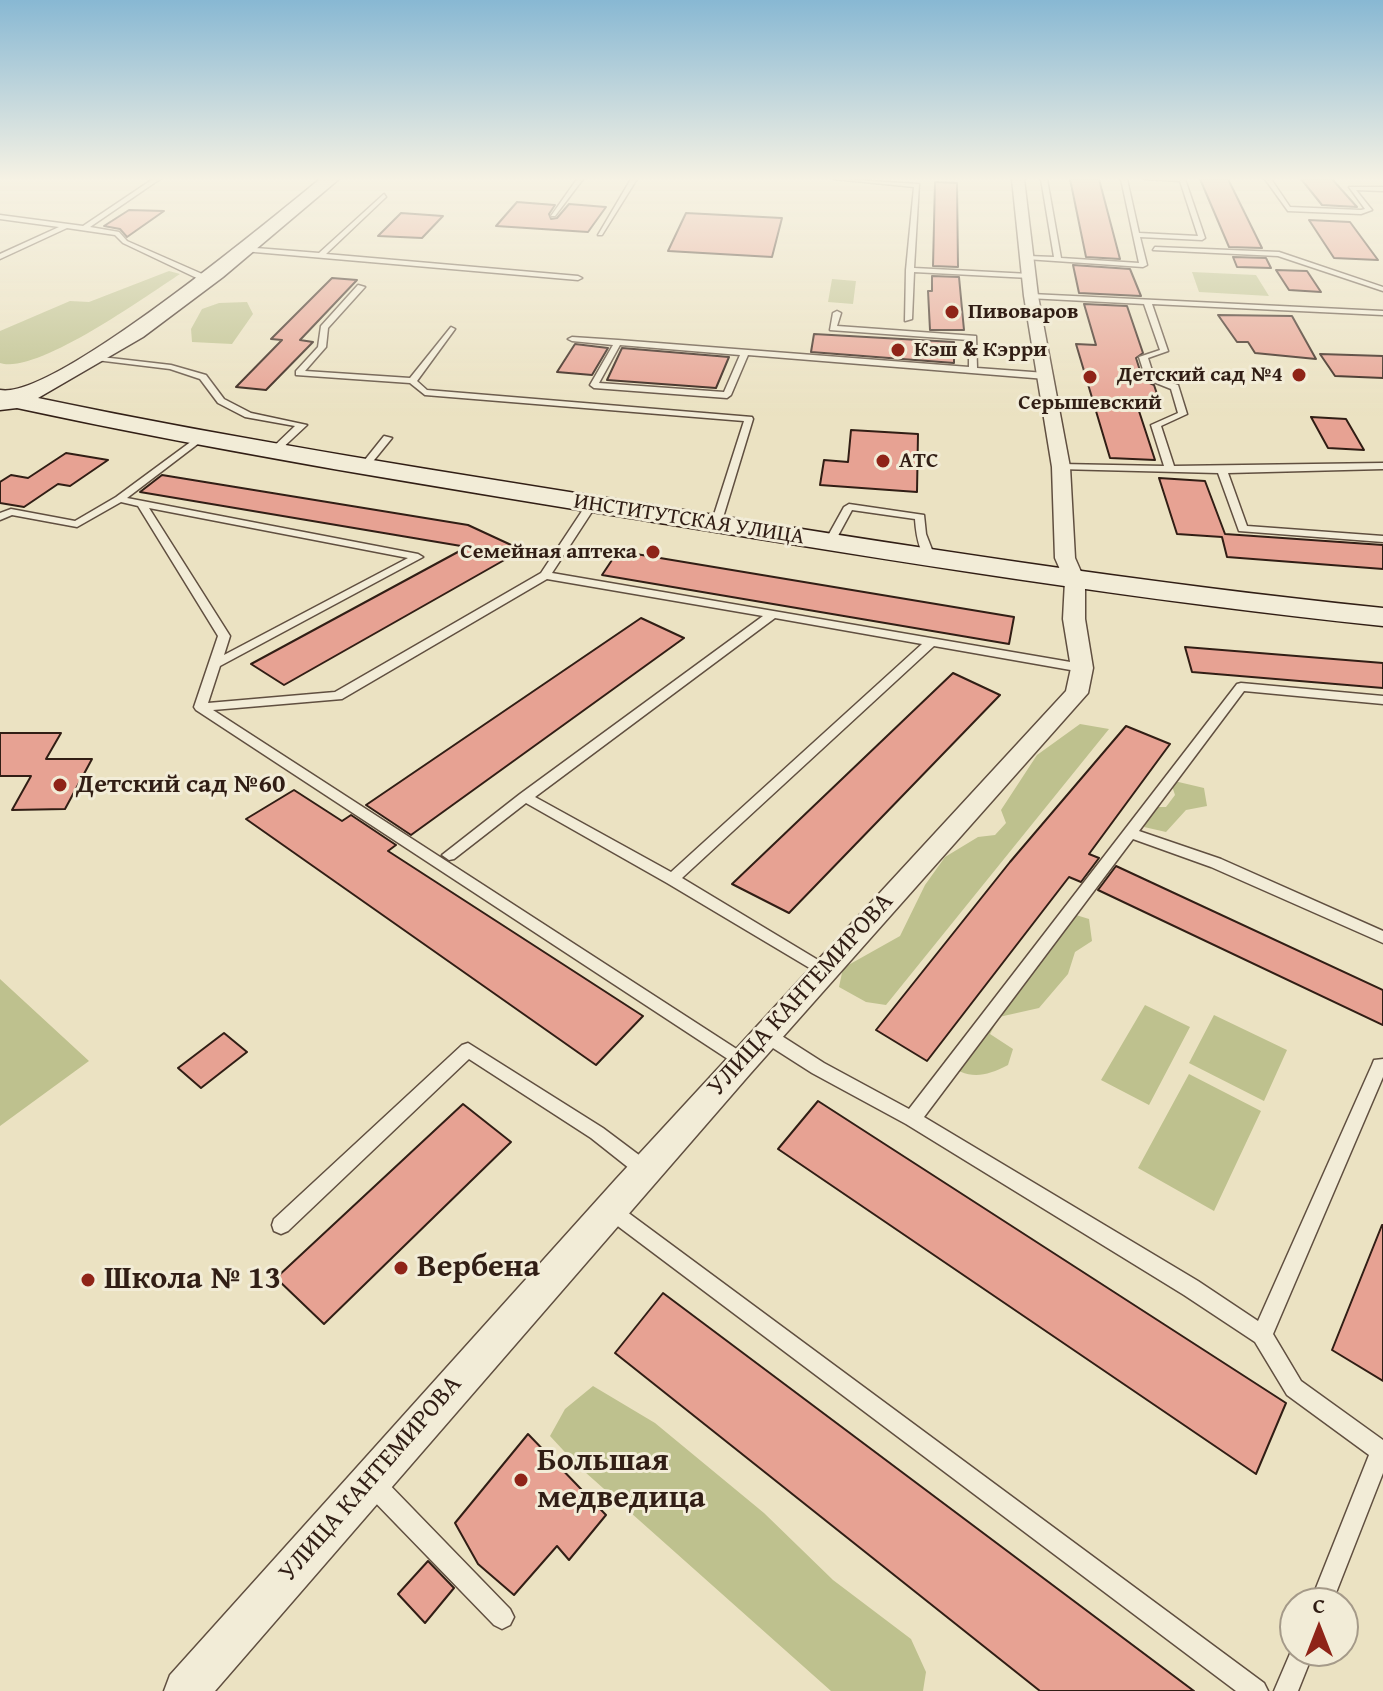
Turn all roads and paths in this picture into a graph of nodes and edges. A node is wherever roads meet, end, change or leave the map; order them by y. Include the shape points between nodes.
1 (160, 258) edge
2 (232, 258) edge
3 (339, 258) edge
4 (911, 258) edge
5 (1028, 258) joint
6 (1141, 258) edge
7 (1291, 258) edge
8 (1058, 260) joint
9 (910, 270) junction
10 (1030, 276) junction
11 (578, 278) dead end
12 (206, 279) junction
13 (361, 287) dead end
14 (1383, 289) edge
15 (1031, 296) junction
16 (1147, 301) junction
17 (837, 313) dead end
18 (1383, 313) edge
19 (908, 319) dead end
20 (451, 329) dead end
21 (572, 339) dead end
22 (618, 342) junction
23 (745, 352) junction
24 (96, 358) junction
25 (973, 371) junction
26 (1046, 376) junction
27 (412, 381) junction
28 (5, 401) edge
29 (200, 438) junction
30 (387, 438) dead end
31 (274, 451) junction
32 (1383, 466) edge
33 (1061, 467) junction
34 (363, 468) junction
35 (1170, 470) junction
36 (1222, 470) junction
37 (119, 499) junction
38 (142, 504) junction
39 (592, 504) junction
40 (0, 517) edge
41 (716, 524) junction
42 (1383, 539) edge
43 (829, 543) junction
44 (931, 560) junction
45 (545, 575) junction
46 (1075, 581) junction
47 (773, 614) junction
48 (1383, 617) edge
49 (931, 642) junction
50 (215, 664) junction
51 (1082, 668) junction
52 (1383, 700) edge
53 (200, 707) junction
54 (525, 797) junction
55 (1132, 834) junction
56 (449, 855) dead end
57 (672, 879) junction
58 (1383, 937) edge
59 (823, 970) junction
60 (768, 1036) junction
61 (743, 1062) junction
62 (1380, 1065) dead end
63 (912, 1119) junction
64 (645, 1170) junction
65 (609, 1209) junction
66 (281, 1225) dead end
67 (1262, 1335) junction
68 (1382, 1451) edge
69 (370, 1481) junction
70 (1327, 1587) edge
71 (502, 1617) dead end
72 (1296, 1667) edge
73 (186, 1691) edge
74 (1256, 1691) edge
75 (1286, 1691) edge

1 - 12 lane
2 - 12 main road
3 - 11 lane
4 - 9 lane
5 - 8 lane
5 - 10 street
6 - 8 lane via 1143,265
7 - 14 lane
9 - 10 lane
9 - 19 lane
10 - 15 street
12 - 24 main road
13 - 27 lane via 324,328 322,347 299,373
15 - 16 lane
15 - 26 street
16 - 18 lane
16 - 35 lane via 1164,351 1143,357 1150,379 1175,387 1183,414 1156,425
17 - 25 lane via 833,328 973,338
20 - 27 lane
21 - 22 lane
22 - 23 lane
22 - 23 lane via 594,385 727,395
23 - 25 lane
24 - 28 main road
24 - 31 lane via 171,367 203,377 221,401 248,415 302,425
25 - 26 lane
26 - 33 street
27 - 41 lane via 425,392 749,419
28 - 29 main road, ИНСТИТУТСКАЯ УЛИЦА
29 - 31 main road, ИНСТИТУТСКАЯ УЛИЦА
29 - 37 lane
30 - 34 lane
31 - 34 main road, ИНСТИТУТСКАЯ УЛИЦА
32 - 36 lane
33 - 35 lane
33 - 46 street via 1065,558
34 - 39 main road, ИНСТИТУТСКАЯ УЛИЦА
35 - 36 lane
36 - 42 lane via 1243,529
37 - 38 lane
37 - 40 lane via 77,524 11,512
38 - 50 lane via 224,636
38 - 50 lane via 418,557
39 - 41 main road, ИНСТИТУТСКАЯ УЛИЦА
39 - 45 lane
41 - 43 main road, ИНСТИТУТСКАЯ УЛИЦА
43 - 44 main road, ИНСТИТУТСКАЯ УЛИЦА
43 - 44 lane via 849,507 920,517
44 - 46 main road, ИНСТИТУТСКАЯ УЛИЦА
45 - 47 lane
45 - 53 lane via 338,696
46 - 48 main road, ИНСТИТУТСКАЯ УЛИЦА
46 - 51 street via 1074,619
47 - 49 lane
47 - 54 lane
49 - 51 lane
49 - 57 lane
50 - 53 lane
51 - 59 street, УЛИЦА КАНТЕМИРОВА via 1077,693
52 - 55 lane via 1241,687
53 - 61 lane
54 - 56 lane
54 - 57 lane
55 - 58 lane via 1216,863
55 - 63 lane
57 - 59 lane
59 - 60 street, УЛИЦА КАНТЕМИРОВА
60 - 61 street, УЛИЦА КАНТЕМИРОВА
60 - 63 lane
61 - 64 street, УЛИЦА КАНТЕМИРОВА
62 - 67 lane
63 - 67 lane
64 - 65 street, УЛИЦА КАНТЕМИРОВА
64 - 66 lane via 468,1050
65 - 69 street, УЛИЦА КАНТЕМИРОВА
65 - 74 lane
67 - 68 lane via 1294,1388
68 - 70 lane
69 - 71 lane
69 - 73 street, УЛИЦА КАНТЕМИРОВА
72 - 75 lane

